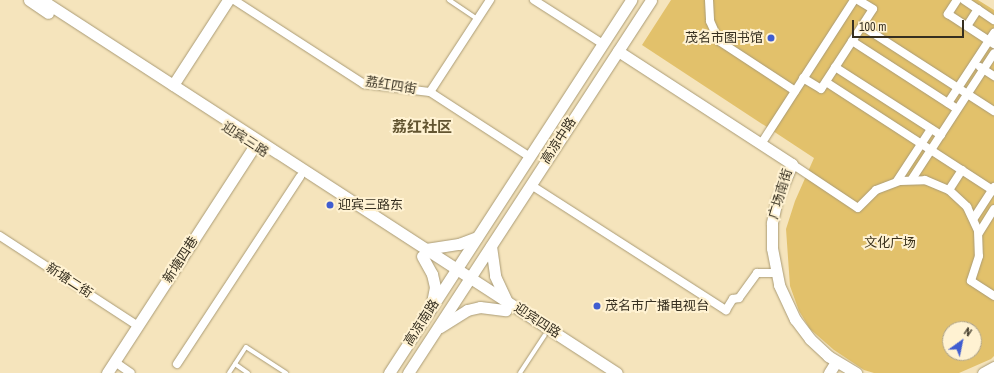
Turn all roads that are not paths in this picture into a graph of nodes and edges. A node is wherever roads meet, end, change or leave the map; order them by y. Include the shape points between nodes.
1 (29, 0) edge
2 (42, 0) edge
3 (228, 0) edge
4 (234, 0) edge
5 (449, 0) edge
6 (490, 0) edge
7 (534, 0) edge
8 (631, 0) edge
9 (651, 0) edge
10 (709, 0) edge
11 (854, 0) edge
12 (858, 0) edge
13 (957, 0) edge
14 (964, 0) edge
15 (978, 9) junction
16 (478, 19) junction
17 (994, 20) edge
18 (862, 26) junction
19 (967, 26) junction
20 (994, 33) edge
21 (852, 41) junction
22 (991, 42) edge
23 (603, 44) junction
24 (618, 51) junction
25 (994, 53) edge
26 (974, 64) junction
27 (836, 67) junction
28 (983, 70) junction
29 (994, 76) edge
30 (803, 78) junction
31 (826, 82) junction
32 (173, 85) junction
33 (958, 88) junction
34 (795, 91) junction
35 (430, 92) junction
36 (967, 94) junction
37 (948, 104) junction
38 (957, 110) junction
39 (994, 112) edge
40 (931, 129) junction
41 (941, 135) junction
42 (761, 144) junction
43 (922, 144) junction
44 (254, 147) junction
45 (931, 150) junction
46 (530, 157) junction
47 (792, 164) junction
48 (962, 170) junction
49 (300, 176) junction
50 (912, 179) junction
51 (897, 181) junction
52 (531, 185) junction
53 (993, 189) edge
54 (949, 190) junction
55 (505, 194) junction
56 (519, 203) junction
57 (994, 209) edge
58 (974, 218) junction
59 (979, 233) junction
60 (0, 236) edge
61 (478, 237) junction
62 (491, 246) junction
63 (424, 253) junction
64 (775, 273) junction
65 (461, 277) junction
66 (994, 296) edge
67 (507, 306) junction
68 (425, 318) junction
69 (138, 326) junction
70 (438, 328) junction
71 (545, 335) junction
72 (114, 362) junction
73 (396, 362) junction
74 (177, 364) dead end
75 (234, 364) junction
76 (839, 367) edge
77 (994, 367) edge
78 (409, 372) edge
79 (610, 372) edge
80 (107, 373) edge
81 (131, 373) edge
82 (229, 373) edge
83 (248, 373) edge
84 (286, 373) edge
85 (389, 373) edge
86 (520, 373) edge
87 (829, 373) edge
88 (856, 373) edge
89 (983, 373) edge

1 - 44 main road, 迎宾三路
2 - 32 main road, 迎宾三路
3 - 32 main road
4 - 35 street, 荔红四街 via 364,84
5 - 16 lane
6 - 16 street
7 - 23 street
8 - 23 main road, 高凉中路
9 - 24 main road, 高凉中路
10 - 34 street via 710,21 719,41
11 - 30 street
12 - 18 street via 873,9
13 - 19 street via 948,14
14 - 15 street
15 - 17 street
15 - 19 street
16 - 35 street
18 - 21 street
18 - 33 street
19 - 22 street
20 - 22 street
21 - 27 street
21 - 37 street
22 - 26 street
23 - 46 main road, 高凉中路
24 - 42 main road, 广场南街
24 - 52 main road, 高凉中路
25 - 28 street
26 - 28 street
26 - 33 street
27 - 31 street
27 - 40 street
28 - 29 street
28 - 36 street
30 - 31 street via 821,89
30 - 34 street
31 - 43 street
32 - 63 main road, 迎宾三路
33 - 36 street
33 - 37 street
34 - 42 street
35 - 46 street, 荔红四街
36 - 38 street
36 - 39 street
37 - 38 street
38 - 41 street
40 - 41 street
40 - 43 street
41 - 45 street
42 - 47 main road, 广场南街
43 - 45 street
43 - 51 street
44 - 49 main road, 迎宾三路
44 - 69 main road, 新塘四巷
45 - 48 street
45 - 50 street
46 - 55 main road, 高凉中路
47 - 51 street via 858,208 876,190
47 - 64 main road, 广场南街 via 781,187 774,211 771,236
48 - 53 street
48 - 54 street
49 - 63 main road, 迎宾三路
49 - 74 street
50 - 51 street
50 - 54 street via 933,182
52 - 56 main road, 高凉中路
52 - 64 street via 726,310 733,299 739,298 757,273
53 - 58 street
54 - 58 street via 962,201
55 - 56 main road
55 - 61 main road, 高凉中路
56 - 62 main road, 高凉中路
57 - 59 street
58 - 59 street
59 - 66 street via 980,256 971,281
60 - 69 street, 新塘二街
61 - 63 main road
61 - 65 main road, 高凉中路
62 - 65 main road, 高凉中路
62 - 67 main road via 495,276
63 - 65 main road, 迎宾三路
63 - 68 main road via 432,274 435,294
64 - 76 main road, 广场南街 via 783,297 795,319 810,339
65 - 67 main road, 迎宾四路
65 - 68 main road, 高凉南路
65 - 70 main road, 高凉南路
67 - 70 main road via 468,310
67 - 71 main road, 迎宾四路
67 - 79 main road, 迎宾四路
68 - 73 main road, 高凉南路
69 - 72 main road, 新塘四巷
70 - 78 main road, 高凉南路
71 - 79 main road, 迎宾四路
71 - 86 lane
72 - 80 main road, 新塘四巷
72 - 81 street
73 - 78 main road
73 - 85 main road, 高凉南路
75 - 82 lane
75 - 83 lane
75 - 84 lane via 246,347
76 - 87 main road
76 - 88 main road, 广场南街
77 - 89 main road

